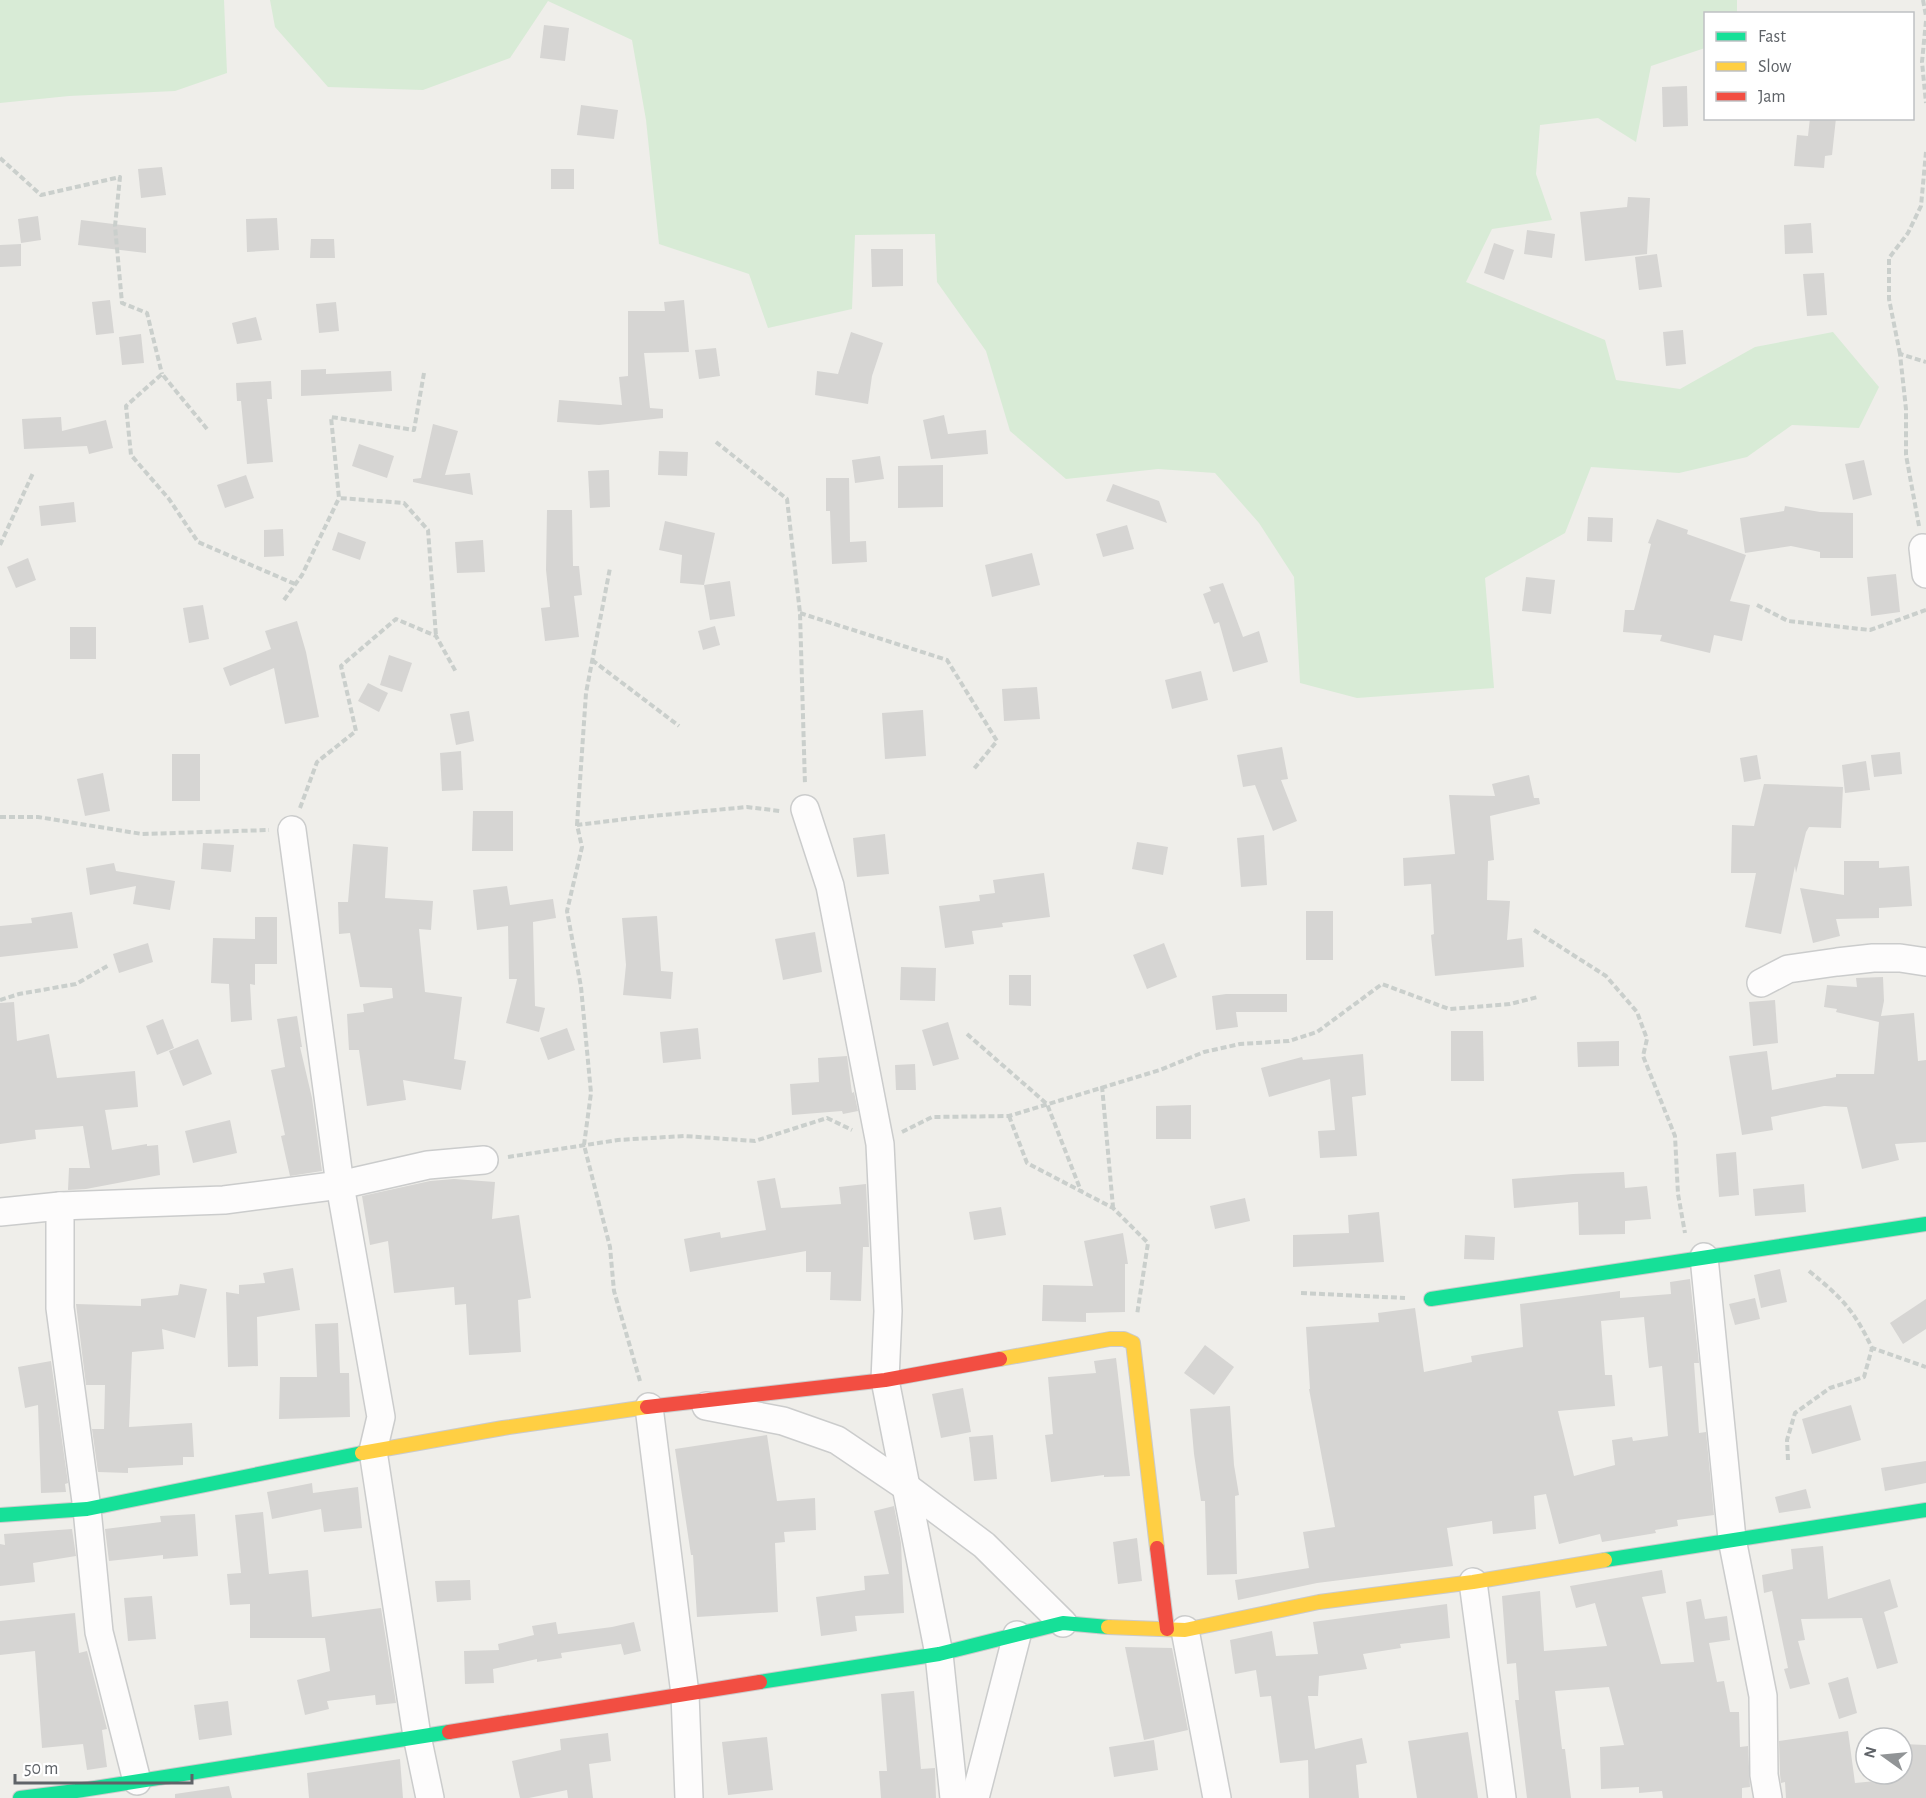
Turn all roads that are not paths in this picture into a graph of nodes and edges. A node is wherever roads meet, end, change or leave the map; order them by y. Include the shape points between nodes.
1 (805, 809) road end
2 (292, 830) road end
3 (1926, 962) edge
4 (1761, 983) dead end
5 (484, 1160) road end
6 (340, 1185) junction
7 (60, 1206) junction
8 (0, 1212) edge
9 (1926, 1224) edge
10 (1695, 1258) junction
11 (1431, 1299) road end
12 (885, 1380) junction
13 (690, 1402) junction
14 (649, 1407) junction
15 (373, 1451) junction
16 (905, 1486) junction
17 (87, 1509) junction
18 (1926, 1510) edge
19 (0, 1515) edge
20 (1732, 1539) junction
21 (1473, 1582) junction
22 (1063, 1623) junction
23 (1176, 1630) junction
24 (1017, 1635) junction
25 (939, 1654) junction
26 (685, 1694) junction
27 (417, 1736) junction
28 (152, 1786) edge
29 (20, 1798) edge
30 (430, 1798) edge
31 (689, 1798) edge
32 (954, 1798) edge
33 (975, 1798) edge
34 (1217, 1798) edge
35 (1502, 1798) edge
36 (1768, 1798) edge

1 - 12 street via 830,886 880,1144 888,1311
2 - 6 street
3 - 4 street via 1900,958 1837,962 1788,969
5 - 6 street via 428,1165
6 - 7 street via 224,1200
6 - 15 street via 381,1417
7 - 8 street
7 - 17 street via 60,1308
9 - 10 street
10 - 11 street
10 - 20 street
12 - 13 street
12 - 16 street
12 - 23 street via 1110,1339 1133,1343
13 - 14 street
13 - 16 street via 783,1421 837,1440
14 - 15 street
14 - 26 street
15 - 17 street
15 - 27 street
16 - 22 street via 984,1545
16 - 25 street
17 - 19 street
17 - 28 street via 99,1632
18 - 20 street
20 - 21 street
20 - 36 street via 1763,1696
21 - 23 street via 1319,1602
21 - 35 street
22 - 23 street
22 - 24 street
23 - 34 street
24 - 25 street
24 - 33 street
25 - 26 street
25 - 32 street
26 - 27 street
26 - 31 street
27 - 28 street
27 - 30 street
28 - 29 street

